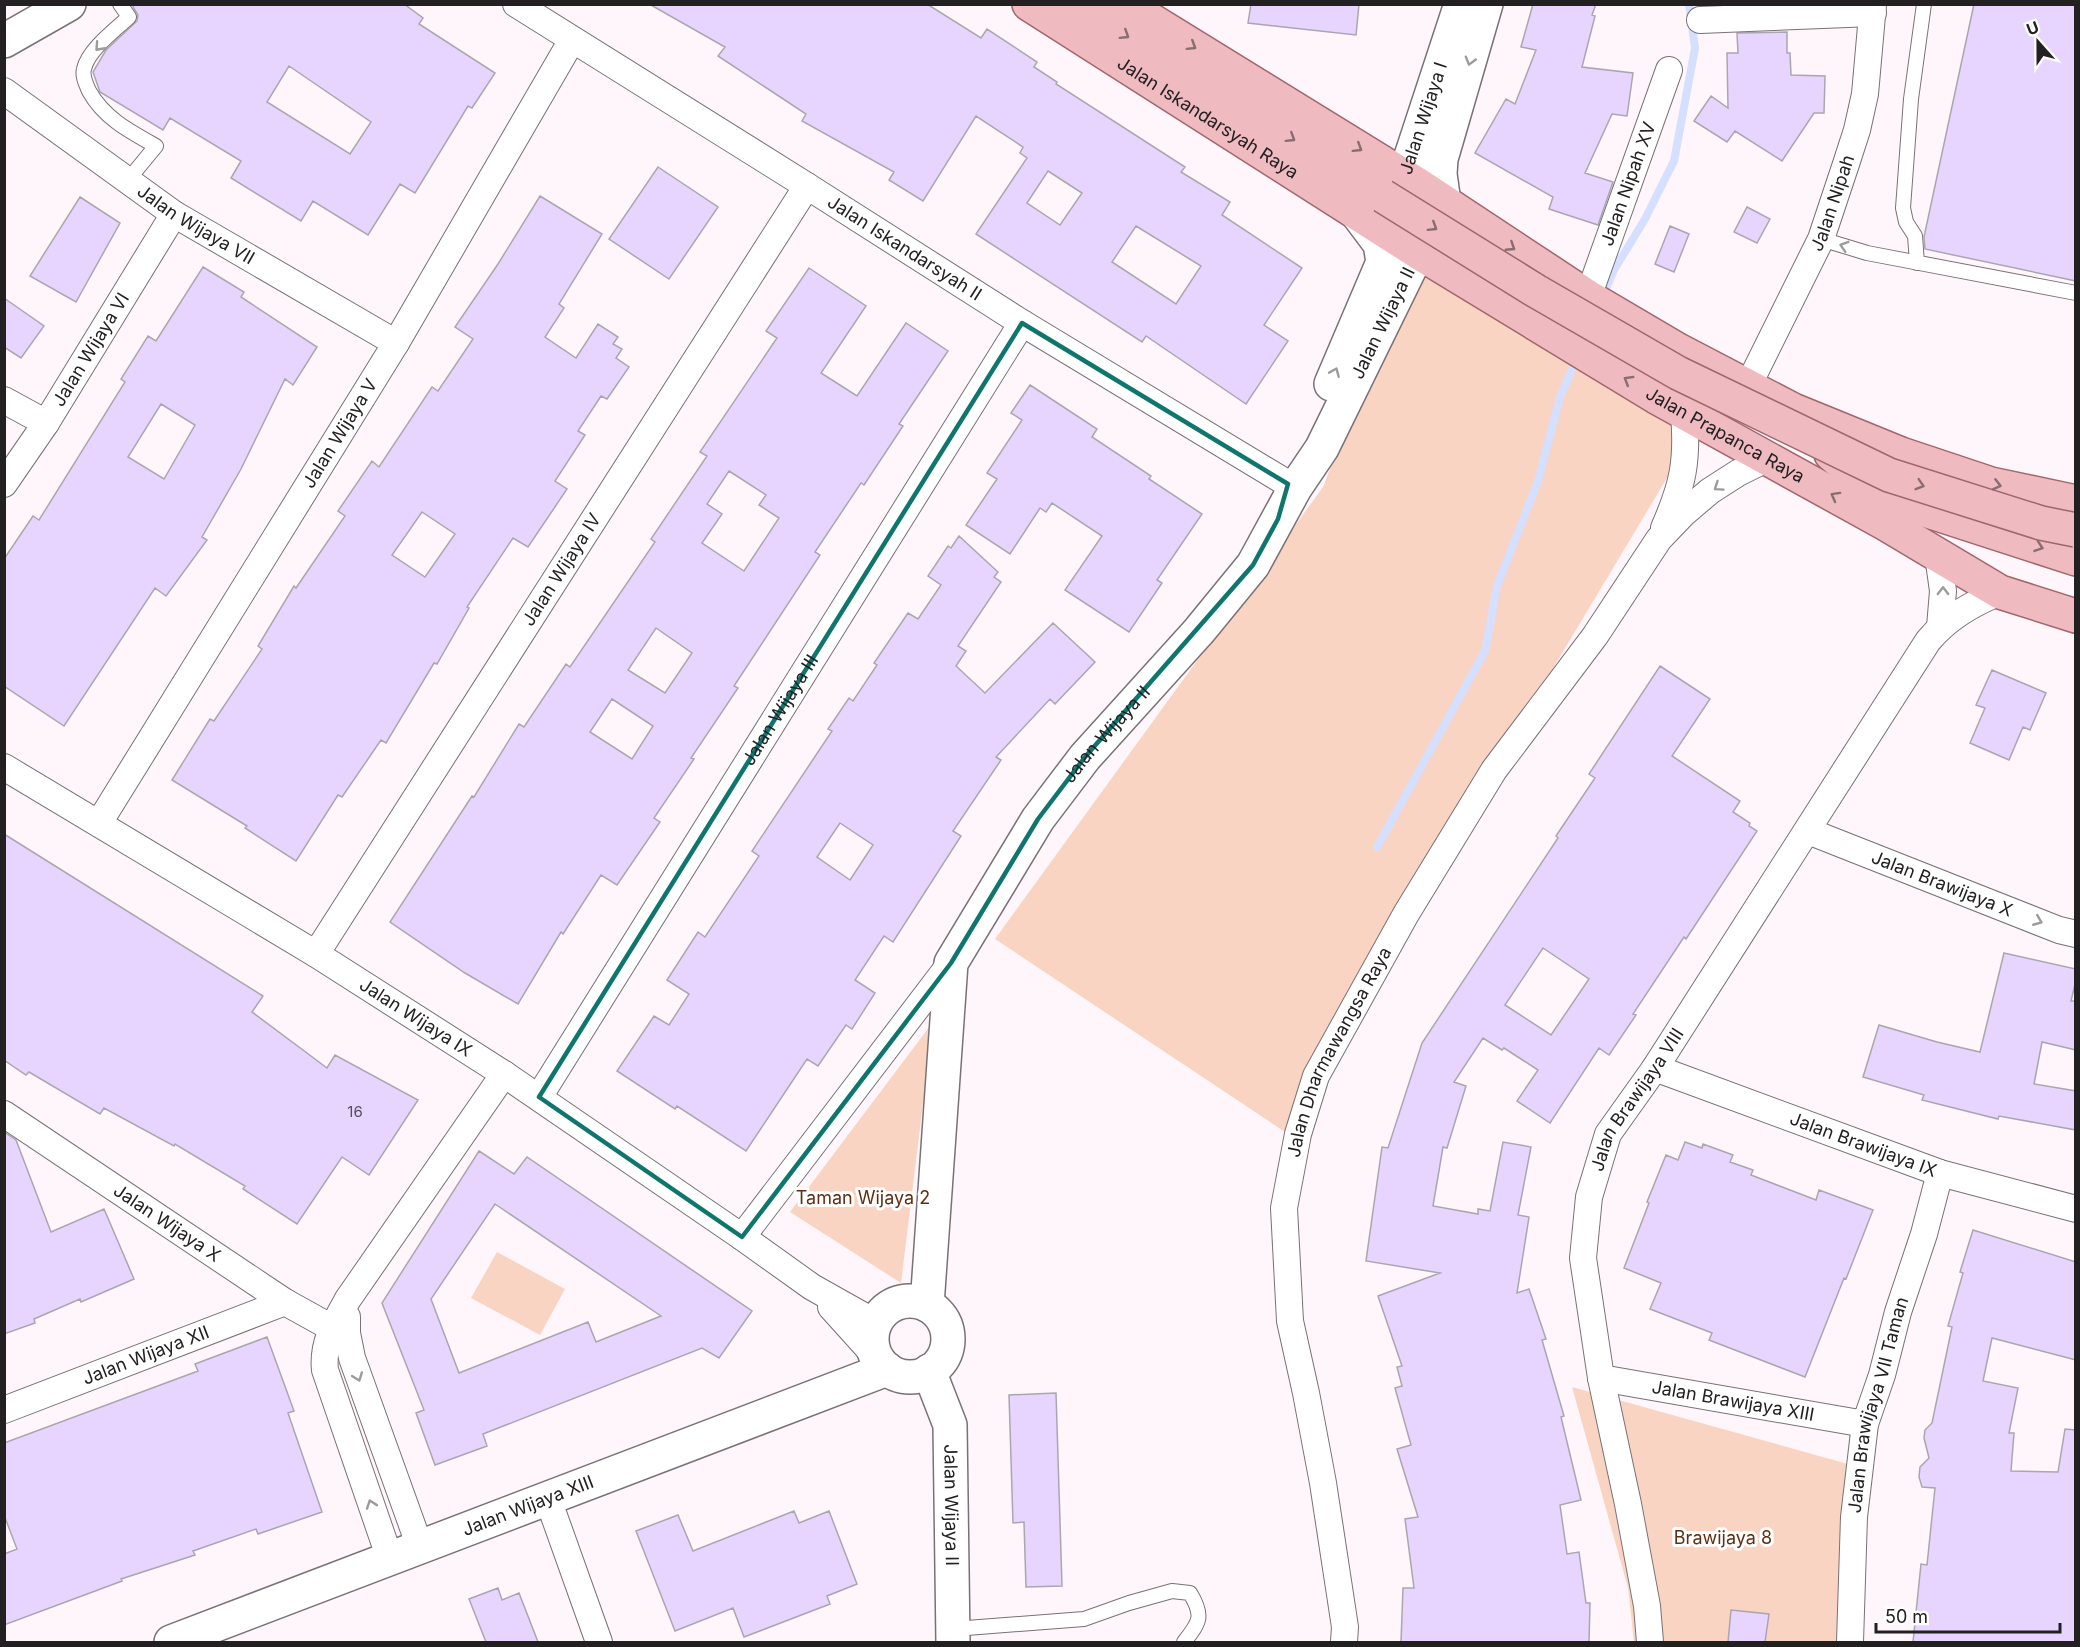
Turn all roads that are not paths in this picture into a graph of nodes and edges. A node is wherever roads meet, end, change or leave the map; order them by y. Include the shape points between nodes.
1 (69, 4) edge
2 (120, 4) edge
3 (516, 4) edge
4 (1029, 4) edge
5 (1075, 4) edge
6 (1125, 4) edge
7 (1461, 4) edge
8 (1486, 4) edge
9 (1924, 4) edge
10 (1873, 9) edge
11 (1700, 21) dead end
12 (572, 40) junction
13 (4, 41) edge
14 (1669, 70) dead end
15 (4, 92) edge
16 (1406, 177) junction
17 (128, 180) junction
18 (807, 186) junction
19 (1444, 203) junction
20 (1355, 211) junction
21 (174, 214) junction
22 (1385, 230) junction
23 (1821, 239) junction
24 (1418, 252) junction
25 (1917, 263) junction
26 (2076, 293) edge
27 (1588, 297) junction
28 (1022, 323) junction
29 (396, 343) junction
30 (1748, 386) junction
31 (4, 400) edge
32 (1793, 410) junction
33 (1684, 413) junction
34 (46, 423) junction
35 (1768, 458) junction
36 (4, 484) edge
37 (1291, 486) junction
38 (2076, 502) edge
39 (2076, 530) edge
40 (1659, 539) junction
41 (1942, 551) junction
42 (2076, 559) edge
43 (2000, 592) junction
44 (2076, 597) edge
45 (2076, 616) edge
46 (1940, 627) junction
47 (4, 767) edge
48 (99, 822) junction
49 (1808, 831) junction
50 (2076, 934) edge
51 (316, 954) junction
52 (951, 963) junction
53 (1655, 1068) junction
54 (504, 1074) junction
55 (539, 1097) junction
56 (4, 1114) edge
57 (1940, 1173) junction
58 (2076, 1209) edge
59 (742, 1237) junction
60 (812, 1287) junction
61 (285, 1302) junction
62 (927, 1305) junction
63 (876, 1323) junction
64 (339, 1330) junction
65 (882, 1364) junction
66 (930, 1371) junction
67 (1601, 1378) junction
68 (4, 1410) edge
69 (1865, 1424) junction
70 (548, 1498) junction
71 (420, 1547) junction
72 (390, 1559) junction
73 (953, 1636) edge
74 (171, 1642) edge
75 (598, 1642) edge
76 (1184, 1642) edge
77 (1344, 1642) edge
78 (1650, 1642) edge
79 (1850, 1642) edge

1 - 13 street
2 -> 17 lane via 129,17 93,52 83,69 84,80 97,105 129,131 156,146
3 - 12 street, Jalan Iskandarsyah II
4 - 20 main road, Jalan Iskandarsyah Raya
5 -> 39 main road, bridge via 1536,291 1678,373 1889,475 2041,523
6 -> 16 main road
7 - 16 street, Jalan Wijaya I
8 -> 19 street, Jalan Wijaya I via 1441,159
9 - 25 lane via 1911,99 1903,208 1915,236
10 - 11 street via 1816,16
10 - 23 street, Jalan Nipah via 1865,94 1857,130
12 - 18 street, Jalan Iskandarsyah II
12 - 29 street, Jalan Wijaya V
14 - 27 street, Jalan Nipah XV
15 - 17 street, Jalan Wijaya VII
16 - 19 main road
16 - 22 street, Jalan Wijaya I
17 - 21 street, Jalan Wijaya VII
18 - 28 street, Jalan Iskandarsyah II
18 - 51 street, Jalan Wijaya IV
19 -> 27 main road
20 - 22 main road, Jalan Iskandarsyah Raya
37 -> 20 street, Jalan Wijaya II via 1383,262 1380,244
21 - 29 street, Jalan Wijaya VII
21 - 34 street, Jalan Wijaya VI
22 - 24 main road, Jalan Prapanca Raya
25 -> 23 lane
23 - 30 street, Jalan Nipah
33 -> 24 main road, Jalan Prapanca Raya
24 - 37 street, Jalan Wijaya II via 1322,448
25 - 26 lane
27 - 30 main road
28 - 37 street, Jalan Iskandarsyah II
28 - 55 street, Jalan Wijaya III
29 - 48 street, Jalan Wijaya V
30 - 32 main road
31 - 34 street
32 -> 38 main road via 1901,454 1991,484
32 -> 42 main road via 1833,456 1858,477 1900,502
33 - 35 main road, Jalan Prapanca Raya
33 - 40 street, Jalan Dharmawangsa Raya via 1687,445 1683,477
34 - 36 street, Jalan Wijaya VI
35 -> 40 street, Jalan Dharmawangsa Raya via 1710,492
41 -> 35 main road, Jalan Prapanca Raya
37 - 52 street, Jalan Wijaya II via 1253,565 1085,757 1038,819
40 - 77 street, Jalan Dharmawangsa Raya via 1595,636 1494,770 1406,914 1316,1076 1298,1134 1284,1208 1290,1321 1323,1483
41 - 43 main road
41 - 44 main road
46 -> 41 street
43 - 45 main road
43 - 46 street, Jalan Brawijaya VIII via 1958,613
46 - 49 street, Jalan Brawijaya VIII
47 - 48 street, Jalan Wijaya IX
48 - 51 street, Jalan Wijaya IX
49 -> 50 street, Jalan Brawijaya X
49 - 53 street, Jalan Brawijaya VIII
51 - 54 street, Jalan Wijaya IX
52 - 59 street, Jalan Wijaya II
52 - 62 street, Jalan Wijaya II
53 - 57 street, Jalan Brawijaya IX
53 - 67 street, Jalan Brawijaya VIII via 1608,1134 1589,1197 1583,1258
54 - 55 street, Jalan Wijaya IX
54 - 64 street via 348,1299
55 - 59 street, Jalan Wijaya IX
56 - 61 street, Jalan Wijaya X
57 - 58 street, Jalan Brawijaya IX
57 - 69 street, Jalan Brawijaya VII Taman
59 - 60 street, Jalan Wijaya IX
60 - 63 street, Jalan Wijaya IX
60 - 65 street, Jalan Wijaya IX
61 - 64 street, Jalan Wijaya X
61 - 68 street, Jalan Wijaya XII
62 - 63 street via 913,1301 898,1303
62 - 66 street via 943,1320 948,1340 942,1360
63 - 65 street via 873,1345
64 -> 71 street
72 -> 64 street via 325,1370 324,1356
65 - 66 street via 908,1377
65 - 70 street, Jalan Wijaya XIII
66 - 73 street, Jalan Wijaya II via 950,1425
67 - 69 street, Jalan Brawijaya XIII
67 - 78 street, Jalan Brawijaya VIII via 1635,1538
69 - 79 street, Jalan Brawijaya VII Taman via 1854,1517
70 - 71 street, Jalan Wijaya XIII
70 - 75 street
71 - 72 street, Jalan Wijaya XIII
72 - 74 street, Jalan Wijaya XIII
73 - 76 lane via 1084,1619 1172,1592 1190,1593 1199,1608 1198,1624

